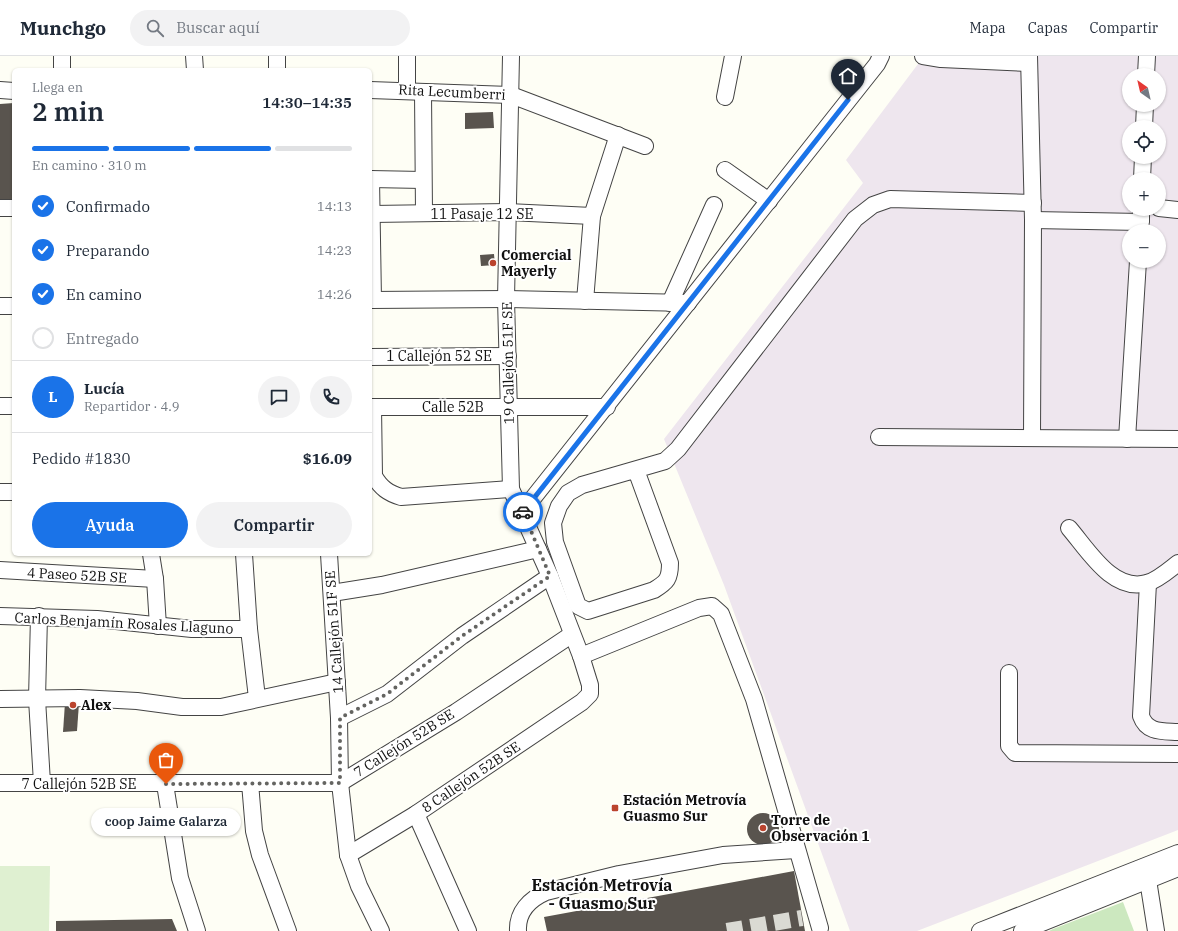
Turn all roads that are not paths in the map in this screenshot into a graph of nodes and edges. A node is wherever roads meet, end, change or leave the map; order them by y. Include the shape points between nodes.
1 (62, 56) edge
2 (194, 56) edge
3 (277, 56) edge
4 (407, 56) edge
5 (511, 56) edge
6 (733, 56) edge
7 (881, 56) edge
8 (923, 56) edge
9 (1147, 56) edge
10 (1029, 60) edge
11 (62, 68) edge
12 (195, 68) edge
13 (277, 68) edge
14 (1146, 68) edge
15 (0, 90) edge
16 (12, 90) edge
17 (372, 90) edge
18 (415, 91) junction
19 (511, 94) junction
20 (725, 97) dead end
21 (618, 135) junction
22 (645, 146) dead end
23 (725, 170) dead end
24 (372, 179) edge
25 (423, 180) junction
26 (769, 201) junction
27 (1033, 203) junction
28 (714, 205) dead end
29 (0, 208) edge
30 (12, 208) edge
31 (1166, 209) edge
32 (1178, 210) edge
33 (507, 212) junction
34 (372, 214) edge
35 (424, 214) junction
36 (592, 216) junction
37 (1033, 220) junction
38 (1140, 221) edge
39 (1138, 268) edge
40 (506, 299) junction
41 (372, 300) edge
42 (585, 301) junction
43 (670, 303) junction
44 (688, 303) junction
45 (0, 306) edge
46 (12, 306) edge
47 (508, 356) junction
48 (372, 357) edge
49 (0, 406) edge
50 (12, 406) edge
51 (607, 406) junction
52 (372, 407) edge
53 (509, 408) junction
54 (879, 437) dead end
55 (1032, 438) junction
56 (1127, 439) junction
57 (1178, 439) edge
58 (636, 470) junction
59 (511, 490) junction
60 (0, 492) edge
61 (12, 492) edge
62 (522, 512) junction
63 (1069, 528) dead end
64 (538, 549) junction
65 (151, 556) edge
66 (244, 556) edge
67 (329, 556) edge
68 (1178, 563) edge
69 (0, 570) edge
70 (550, 576) junction
71 (155, 579) junction
72 (1148, 583) junction
73 (332, 593) junction
74 (0, 616) edge
75 (39, 616) junction
76 (158, 626) junction
77 (249, 629) junction
78 (571, 635) junction
79 (581, 656) junction
80 (1009, 673) dead end
81 (337, 682) junction
82 (590, 694) joint
83 (257, 698) junction
84 (0, 699) edge
85 (37, 699) junction
86 (340, 718) junction
87 (1178, 732) edge
88 (1178, 754) edge
89 (0, 783) edge
90 (42, 783) junction
91 (250, 783) junction
92 (340, 783) junction
93 (166, 784) junction
94 (416, 814) junction
95 (796, 850) junction
96 (1178, 853) edge
97 (348, 855) junction
98 (1178, 868) edge
99 (1148, 880) junction
100 (802, 918) tunnel mouth
101 (821, 930) edge
102 (197, 931) edge
103 (288, 931) edge
104 (381, 931) edge
105 (468, 931) edge
106 (518, 931) edge
107 (980, 931) edge
108 (1022, 931) edge
109 (1156, 931) edge

1 - 11 street
2 - 12 street
3 - 13 street
4 - 18 street
5 - 19 street, 19 Callejón 51F SE
6 - 20 street
7 - 26 street
8 - 10 street via 941,59
9 - 14 street
10 - 27 street
15 - 16 street
17 - 18 street, Rita Lecumberri
18 - 19 street, Rita Lecumberri
18 - 25 street
19 - 21 street, Rita Lecumberri
19 - 33 street, 19 Callejón 51F SE
21 - 22 street, Rita Lecumberri
21 - 36 street
23 - 26 street
24 - 25 street
25 - 35 street
26 - 44 street
27 - 37 street
27 - 58 street via 890,199 864,211 855,219 678,449 665,461
28 - 43 street
29 - 30 street
31 - 32 street
33 - 35 street, 11 Pasaje 12 SE
33 - 36 street, 11 Pasaje 12 SE
33 - 40 street, 19 Callejón 51F SE
34 - 35 street, 11 Pasaje 12 SE
36 - 42 street
37 - 38 street
37 - 55 street
39 - 56 street
40 - 41 street
40 - 42 street
40 - 47 street, 19 Callejón 51F SE
42 - 43 street
43 - 44 street
44 - 51 street
45 - 46 street
47 - 48 street, 1 Callejón 52 SE
47 - 53 street, 19 Callejón 51F SE
49 - 50 street
51 - 53 street, Calle 52B
51 - 62 street
52 - 53 street, Calle 52B
52 - 59 street via 374,476 379,486 390,494 401,497
53 - 59 street, 19 Callejón 51F SE
54 - 55 street
55 - 56 street
56 - 57 street
58 - 58 street via 582,485 568,493 559,506 553,523 555,542 567,579 578,606 588,611 654,590 664,584 670,576 670,564
59 - 62 street, 19 Callejón 51F SE
60 - 61 street
62 - 64 street, 19 Callejón 51F SE
63 - 72 street via 1099,564 1115,578 1128,584
64 - 70 street, 19 Callejón 51F SE
64 - 73 street
65 - 71 street
66 - 77 street
67 - 73 street, 14 Callejón 51F SE
68 - 72 street
69 - 71 street, 4 Paseo 52B SE
70 - 78 street, 19 Callejón 51F SE
70 - 86 street via 462,636 387,694
71 - 76 street
72 - 87 street via 1141,716 1145,725 1150,728
73 - 81 street, 14 Callejón 51F SE
74 - 75 street, Carlos Benjamín Rosales Llaguno
75 - 76 street, Carlos Benjamín Rosales Llaguno
75 - 85 street
76 - 77 street, Carlos Benjamín Rosales Llaguno
77 - 83 street
78 - 79 street, 19 Callejón 51F SE
78 - 92 street, 7 Callejón 52B SE via 456,712
79 - 82 street, 19 Callejón 51F SE via 590,685
79 - 95 street via 698,608 712,606 722,614 754,699
80 - 88 street via 1009,746 1015,753
81 - 83 street
81 - 86 street, 14 Callejón 51F SE
82 - 94 street, 8 Callejón 52B SE via 582,702
83 - 85 street via 221,707 182,707 137,701
84 - 85 street
85 - 90 street
86 - 92 street, 14 Callejón 51F SE
89 - 90 street, 7 Callejón 52B SE
90 - 93 street, 7 Callejón 52B SE
91 - 92 street, 7 Callejón 52B SE
91 - 93 street, 7 Callejón 52B SE
91 - 103 street via 254,832
92 - 97 street, 14 Callejón 51F SE
93 - 102 street via 180,878
94 - 97 street, 8 Callejón 52B SE
94 - 105 street
95 - 101 street
95 - 106 street via 723,855 620,874 546,892 535,897 524,908
96 - 107 street
97 - 104 street, 14 Callejón 51F SE via 359,886
98 - 99 street
99 - 108 street
99 - 109 street
100 - 101 street

